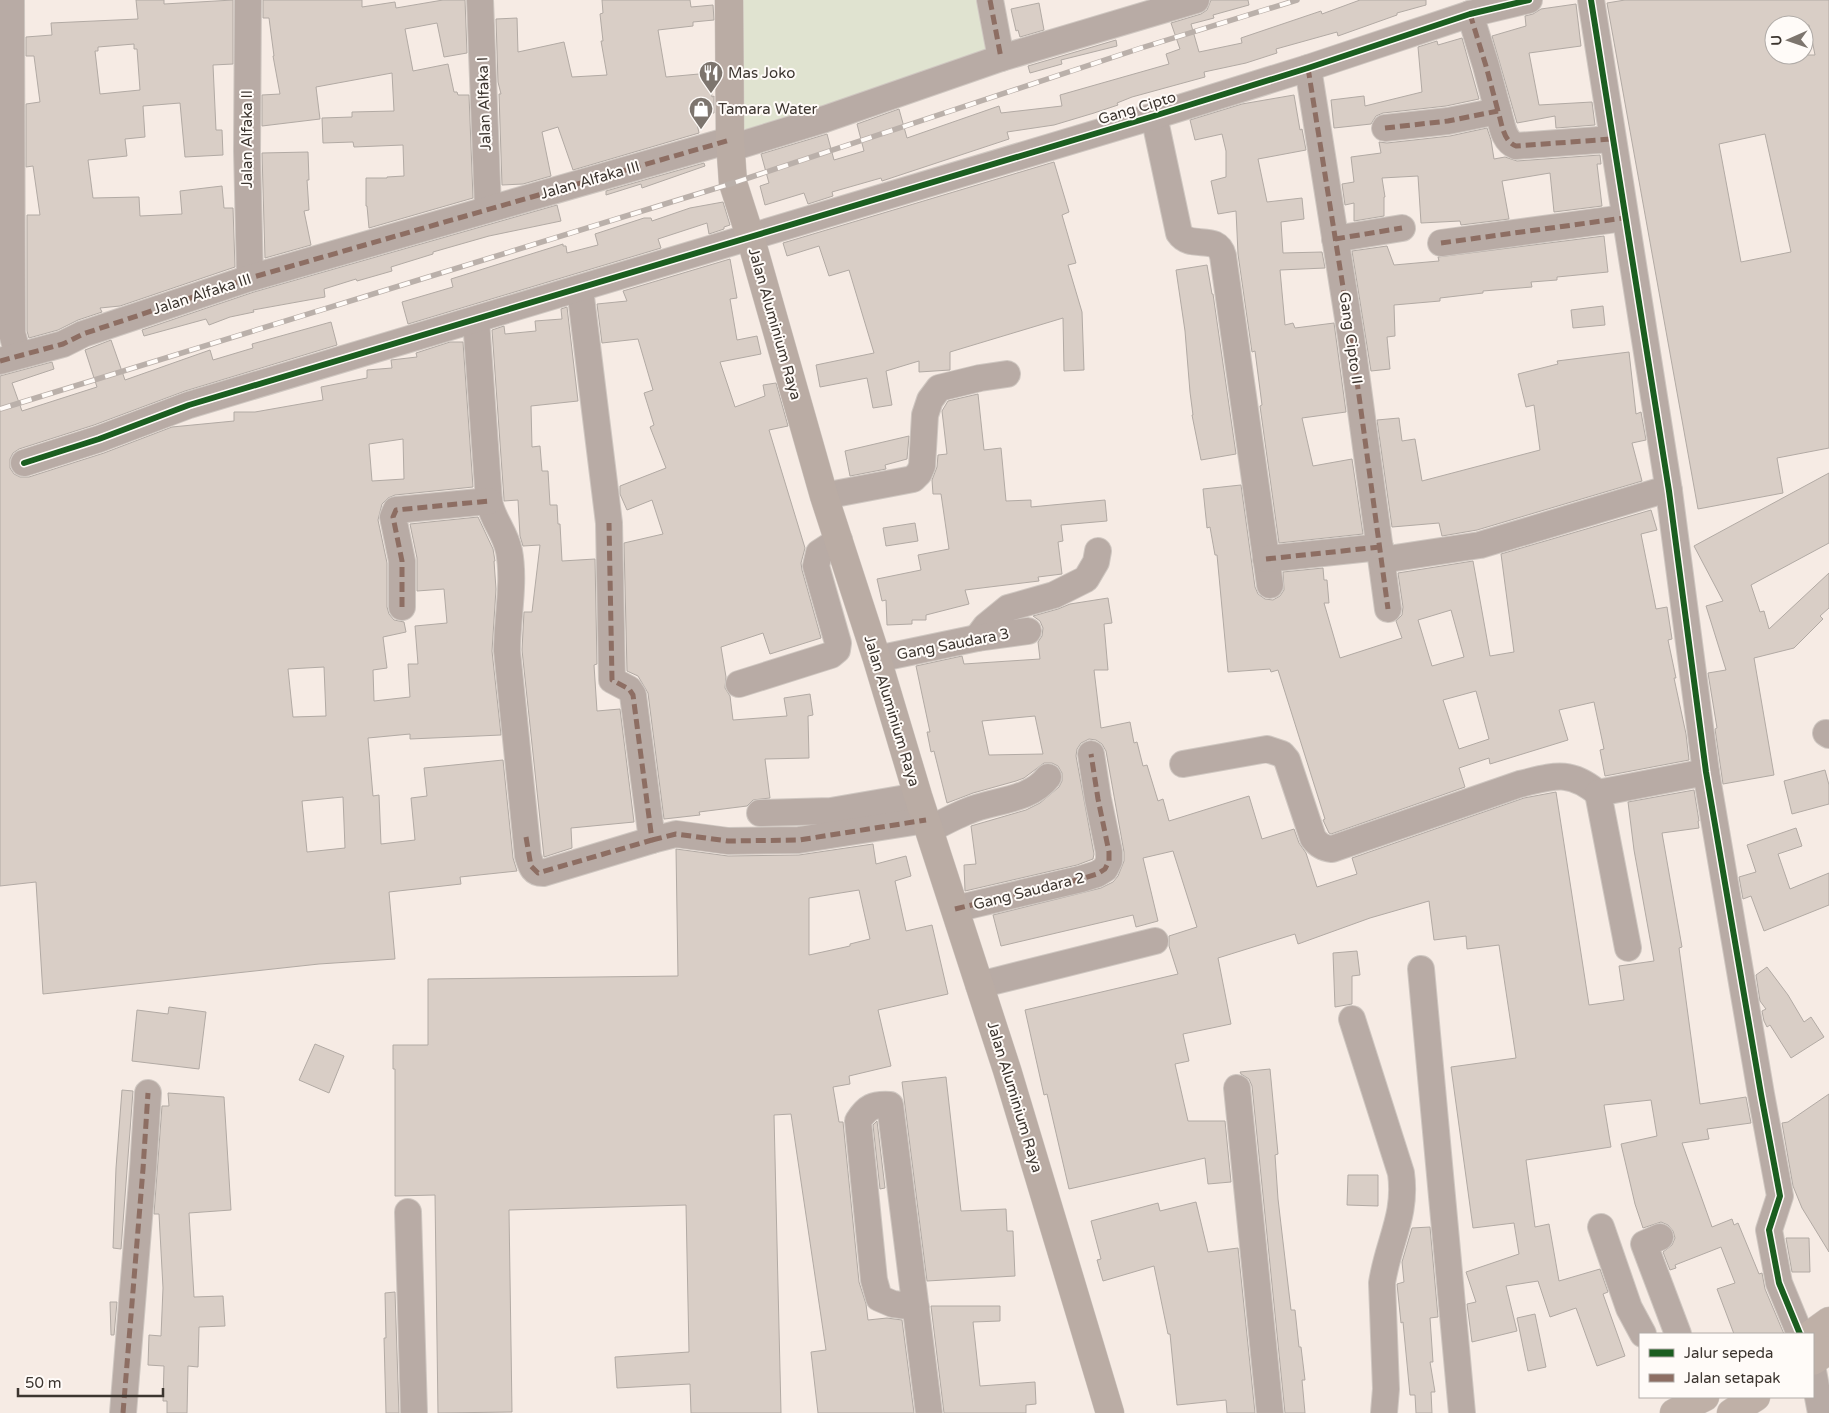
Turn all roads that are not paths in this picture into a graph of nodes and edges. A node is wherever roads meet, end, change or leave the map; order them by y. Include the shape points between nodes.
1 (11, 0) edge
2 (248, 0) edge
3 (480, 0) edge
4 (729, 0) edge
5 (990, 0) edge
6 (1196, 0) edge
7 (1529, 0) edge
8 (1591, 0) edge
9 (1470, 14) junction
10 (1001, 58) junction
11 (1308, 68) junction
12 (1498, 111) junction
13 (1154, 116) junction
14 (1385, 128) dead end
15 (1612, 139) junction
16 (731, 144) junction
17 (488, 209) junction
18 (1624, 218) junction
19 (1402, 228) dead end
20 (750, 236) junction
21 (1335, 239) junction
22 (1441, 243) dead end
23 (250, 278) junction
24 (580, 289) junction
25 (476, 320) junction
26 (9, 358) edge
27 (1007, 374) dead end
28 (24, 463) dead end
29 (1669, 491) junction
30 (824, 496) junction
31 (489, 501) junction
32 (839, 540) junction
33 (1098, 551) dead end
34 (1381, 554) junction
35 (1266, 559) junction
36 (1270, 585) dead end
37 (402, 607) dead end
38 (1388, 609) dead end
39 (1028, 631) dead end
40 (977, 638) junction
41 (877, 659) junction
42 (739, 684) dead end
43 (1091, 754) dead end
44 (1183, 764) dead end
45 (1706, 772) junction
46 (1048, 777) dead end
47 (1598, 793) junction
48 (760, 813) dead end
49 (924, 815) junction
50 (652, 840) junction
51 (955, 909) junction
52 (1155, 941) dead end
53 (1628, 948) dead end
54 (1421, 969) dead end
55 (979, 985) junction
56 (1352, 1019) dead end
57 (1237, 1088) dead end
58 (148, 1093) dead end
59 (408, 1212) dead end
60 (1601, 1227) dead end
61 (1660, 1237) dead end
62 (916, 1307) junction
63 (1829, 1320) edge
64 (1642, 1333) edge
65 (1678, 1333) edge
66 (1800, 1333) edge
67 (1812, 1333) edge
68 (1829, 1350) edge
69 (1814, 1360) edge
70 (1814, 1375) edge
71 (1754, 1398) edge
72 (123, 1413) edge
73 (414, 1413) edge
74 (929, 1413) edge
75 (1110, 1413) edge
76 (1270, 1413) edge
77 (1384, 1413) edge
78 (1462, 1413) edge
79 (1731, 1413) edge
80 (1821, 1413) edge

1 - 26 street, Jalan Alfaka III via 12,333
2 - 23 street, Jalan Alfaka II via 246,151
3 - 17 street, Jalan Alfaka I
4 - 16 main road, Jalan Aluminium Raya
5 - 10 street
6 - 10 street, Jalan Alfaka III
7 - 9 street, Gang Cipto
8 - 15 street
9 - 11 street, Gang Cipto
9 - 12 street
10 - 16 street, Jalan Alfaka III via 825,119
11 - 13 street, Gang Cipto
11 - 21 street, Gang Cipto II
12 - 14 street
12 - 15 street via 1506,138 1516,146
13 - 20 street, Gang Cipto
13 - 35 street via 1179,233 1188,241 1218,245 1222,249
15 - 18 street
16 - 17 street, Jalan Alfaka III
16 - 20 main road, Jalan Aluminium Raya via 733,183
17 - 23 street, Jalan Alfaka III
18 - 22 street
18 - 29 street
19 - 21 street
20 - 24 street, Gang Cipto
20 - 30 main road, Jalan Aluminium Raya
21 - 34 street, Gang Cipto II
23 - 26 street, Jalan Alfaka III via 83,334 63,344
24 - 25 street, Gang Cipto
24 - 50 street via 609,523 612,680 629,689 632,695
25 - 28 street, Gang Cipto via 189,405
25 - 31 street
27 - 30 street via 939,388 930,400 925,416 922,466 913,479
29 - 34 street via 1656,492 1480,545
29 - 45 street
30 - 32 main road, Jalan Aluminium Raya
31 - 37 street via 396,510 393,517 402,561
31 - 50 street via 494,518 503,531 512,568 507,651 531,866 542,873
32 - 41 main road, Jalan Aluminium Raya
32 - 42 street via 819,553 816,559 838,643 837,650 832,655
33 - 40 street via 1086,579 1054,595 1008,608
34 - 35 street
34 - 38 street, Gang Cipto II
35 - 36 street
39 - 40 street, Gang Saudara 3
40 - 41 street, Gang Saudara 3
41 - 49 main road, Jalan Aluminium Raya
43 - 51 street, Gang Saudara 2 via 1110,852 1105,869 1082,879
44 - 47 street via 1267,749 1282,754 1287,760 1313,838 1318,844 1332,849 1552,776 1574,778
45 - 47 street
45 - 66 street via 1780,1196 1770,1230 1779,1283
46 - 49 street via 1033,791 968,810
47 - 53 street
48 - 49 street via 832,811
49 - 50 street via 799,840 728,841 676,834
49 - 51 main road, Jalan Aluminium Raya
51 - 55 main road, Jalan Aluminium Raya
52 - 55 street
54 - 78 street
55 - 75 main road, Jalan Aluminium Raya
56 - 77 street via 1403,1188 1401,1215 1382,1283
57 - 76 street
58 - 72 street
59 - 73 street
60 - 64 street via 1629,1308
61 - 65 street via 1644,1244
62 - 62 street via 890,1105 879,1104 866,1110 858,1121 874,1280 879,1298 893,1304
62 - 74 street
63 - 67 highway
68 - 69 highway
70 - 80 street
71 - 79 highway

